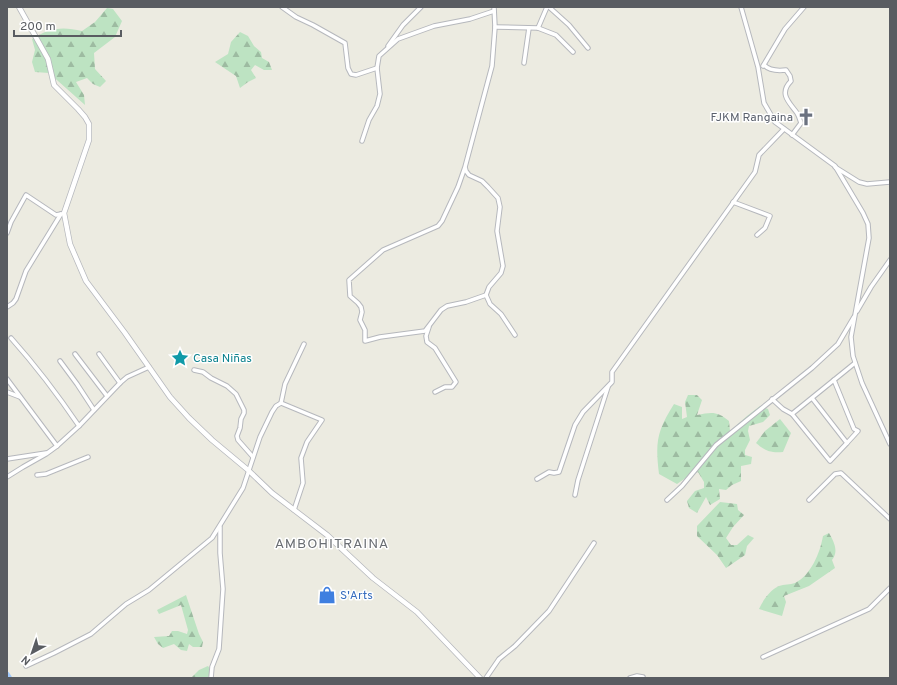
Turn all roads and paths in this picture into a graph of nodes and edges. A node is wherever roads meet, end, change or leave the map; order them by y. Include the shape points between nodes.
1 (18, 7) edge
2 (282, 7) edge
3 (421, 7) edge
4 (548, 7) edge
5 (742, 7) edge
6 (804, 7) edge
7 (494, 9) edge
8 (495, 28) junction
9 (529, 28) junction
10 (538, 28) junction
11 (588, 48) dead end
12 (574, 52) dead end
13 (383, 53) junction
14 (524, 64) dead end
15 (764, 65) junction
16 (758, 67) junction
17 (377, 68) junction
18 (784, 129) junction
19 (792, 135) junction
20 (362, 141) dead end
21 (834, 166) junction
22 (465, 167) junction
23 (890, 182) edge
24 (733, 202) junction
25 (62, 214) junction
26 (7, 233) edge
27 (757, 235) dead end
28 (890, 260) edge
29 (486, 295) junction
30 (7, 307) edge
31 (855, 315) junction
32 (429, 326) junction
33 (514, 335) dead end
34 (11, 338) dead end
35 (304, 344) dead end
36 (75, 354) dead end
37 (99, 354) dead end
38 (60, 361) dead end
39 (855, 363) junction
40 (149, 367) junction
41 (194, 370) dead end
42 (7, 379) edge
43 (834, 380) junction
44 (120, 383) junction
45 (608, 386) junction
46 (7, 392) edge
47 (435, 392) dead end
48 (107, 396) junction
49 (21, 397) junction
50 (812, 398) junction
51 (772, 399) junction
52 (281, 403) junction
53 (94, 410) junction
54 (792, 414) junction
55 (79, 426) junction
56 (847, 443) junction
57 (890, 444) edge
58 (57, 446) junction
59 (47, 453) junction
60 (88, 457) dead end
61 (253, 457) junction
62 (7, 459) edge
63 (248, 470) junction
64 (37, 475) dead end
65 (7, 477) edge
66 (537, 479) dead end
67 (575, 495) dead end
68 (667, 500) dead end
69 (809, 500) dead end
70 (294, 510) junction
71 (890, 519) edge
72 (220, 526) junction
73 (594, 543) dead end
74 (890, 588) edge
75 (763, 657) dead end
76 (26, 666) dead end
77 (643, 677) dead end
78 (211, 678) edge
79 (480, 678) edge
80 (486, 678) edge
81 (630, 678) edge

1 - 25 street via 48,59 54,85 89,124 89,140
2 - 17 street via 345,43 351,74 356,75
3 - 13 street via 403,25
4 - 10 street
4 - 11 street
5 - 16 street
6 - 15 street via 786,29
7 - 8 street
7 - 13 street via 470,19 434,26 398,39
8 - 9 street
8 - 22 street via 492,66
9 - 10 street
9 - 14 street
10 - 12 street via 556,34
13 - 17 street via 379,56
15 - 16 street
15 - 19 street via 777,71 786,70 790,76 786,97 801,123
16 - 18 street via 764,103 775,122
17 - 20 street via 380,94
18 - 19 street
18 - 24 street via 759,155 755,172
19 - 21 street
21 - 23 street via 859,182
21 - 31 street via 868,224 869,238
22 - 29 street via 469,175 482,180 493,192 500,207 497,231 503,266
22 - 32 street via 438,226 383,250 349,280 350,296 361,307 360,320 365,330 365,341 425,331
24 - 27 street via 770,216 765,228
24 - 45 street via 612,372 612,382
25 - 26 street via 56,215 26,195 10,222
25 - 30 street via 26,271 16,300
25 - 40 street via 70,244 86,281
28 - 31 street
29 - 32 street via 447,306
29 - 33 street
31 - 39 street via 851,337
31 - 51 street via 838,344
32 - 47 street via 427,342 435,348 456,382 452,387
34 - 55 street via 38,368
35 - 52 street via 286,384
36 - 48 street
37 - 44 street
38 - 53 street
39 - 43 street
39 - 57 street
40 - 44 street
40 - 63 street via 189,418
41 - 61 street via 203,372 236,394 244,410 238,440
42 - 49 street
43 - 50 street
43 - 56 street via 854,429 858,431
44 - 48 street
45 - 66 street via 583,412 575,425 559,472 549,472
45 - 67 street
46 - 49 street
48 - 53 street
49 - 58 street
50 - 54 street
50 - 56 street
51 - 54 street
51 - 68 street via 716,445
52 - 61 street via 272,412
52 - 70 street via 322,420 307,442 301,458 303,483
53 - 55 street
54 - 56 street via 830,461
55 - 58 street
58 - 59 street
59 - 62 street
59 - 65 street
60 - 64 street via 46,474
61 - 63 street
63 - 70 street
63 - 72 street via 243,488
69 - 71 street via 835,474 841,473
70 - 79 street via 417,612
72 - 76 street via 212,538 193,554 149,590 126,604 91,634
72 - 78 street via 223,589 219,649
73 - 80 street via 549,611 516,646 499,659
74 - 75 street via 869,609
77 - 81 street

